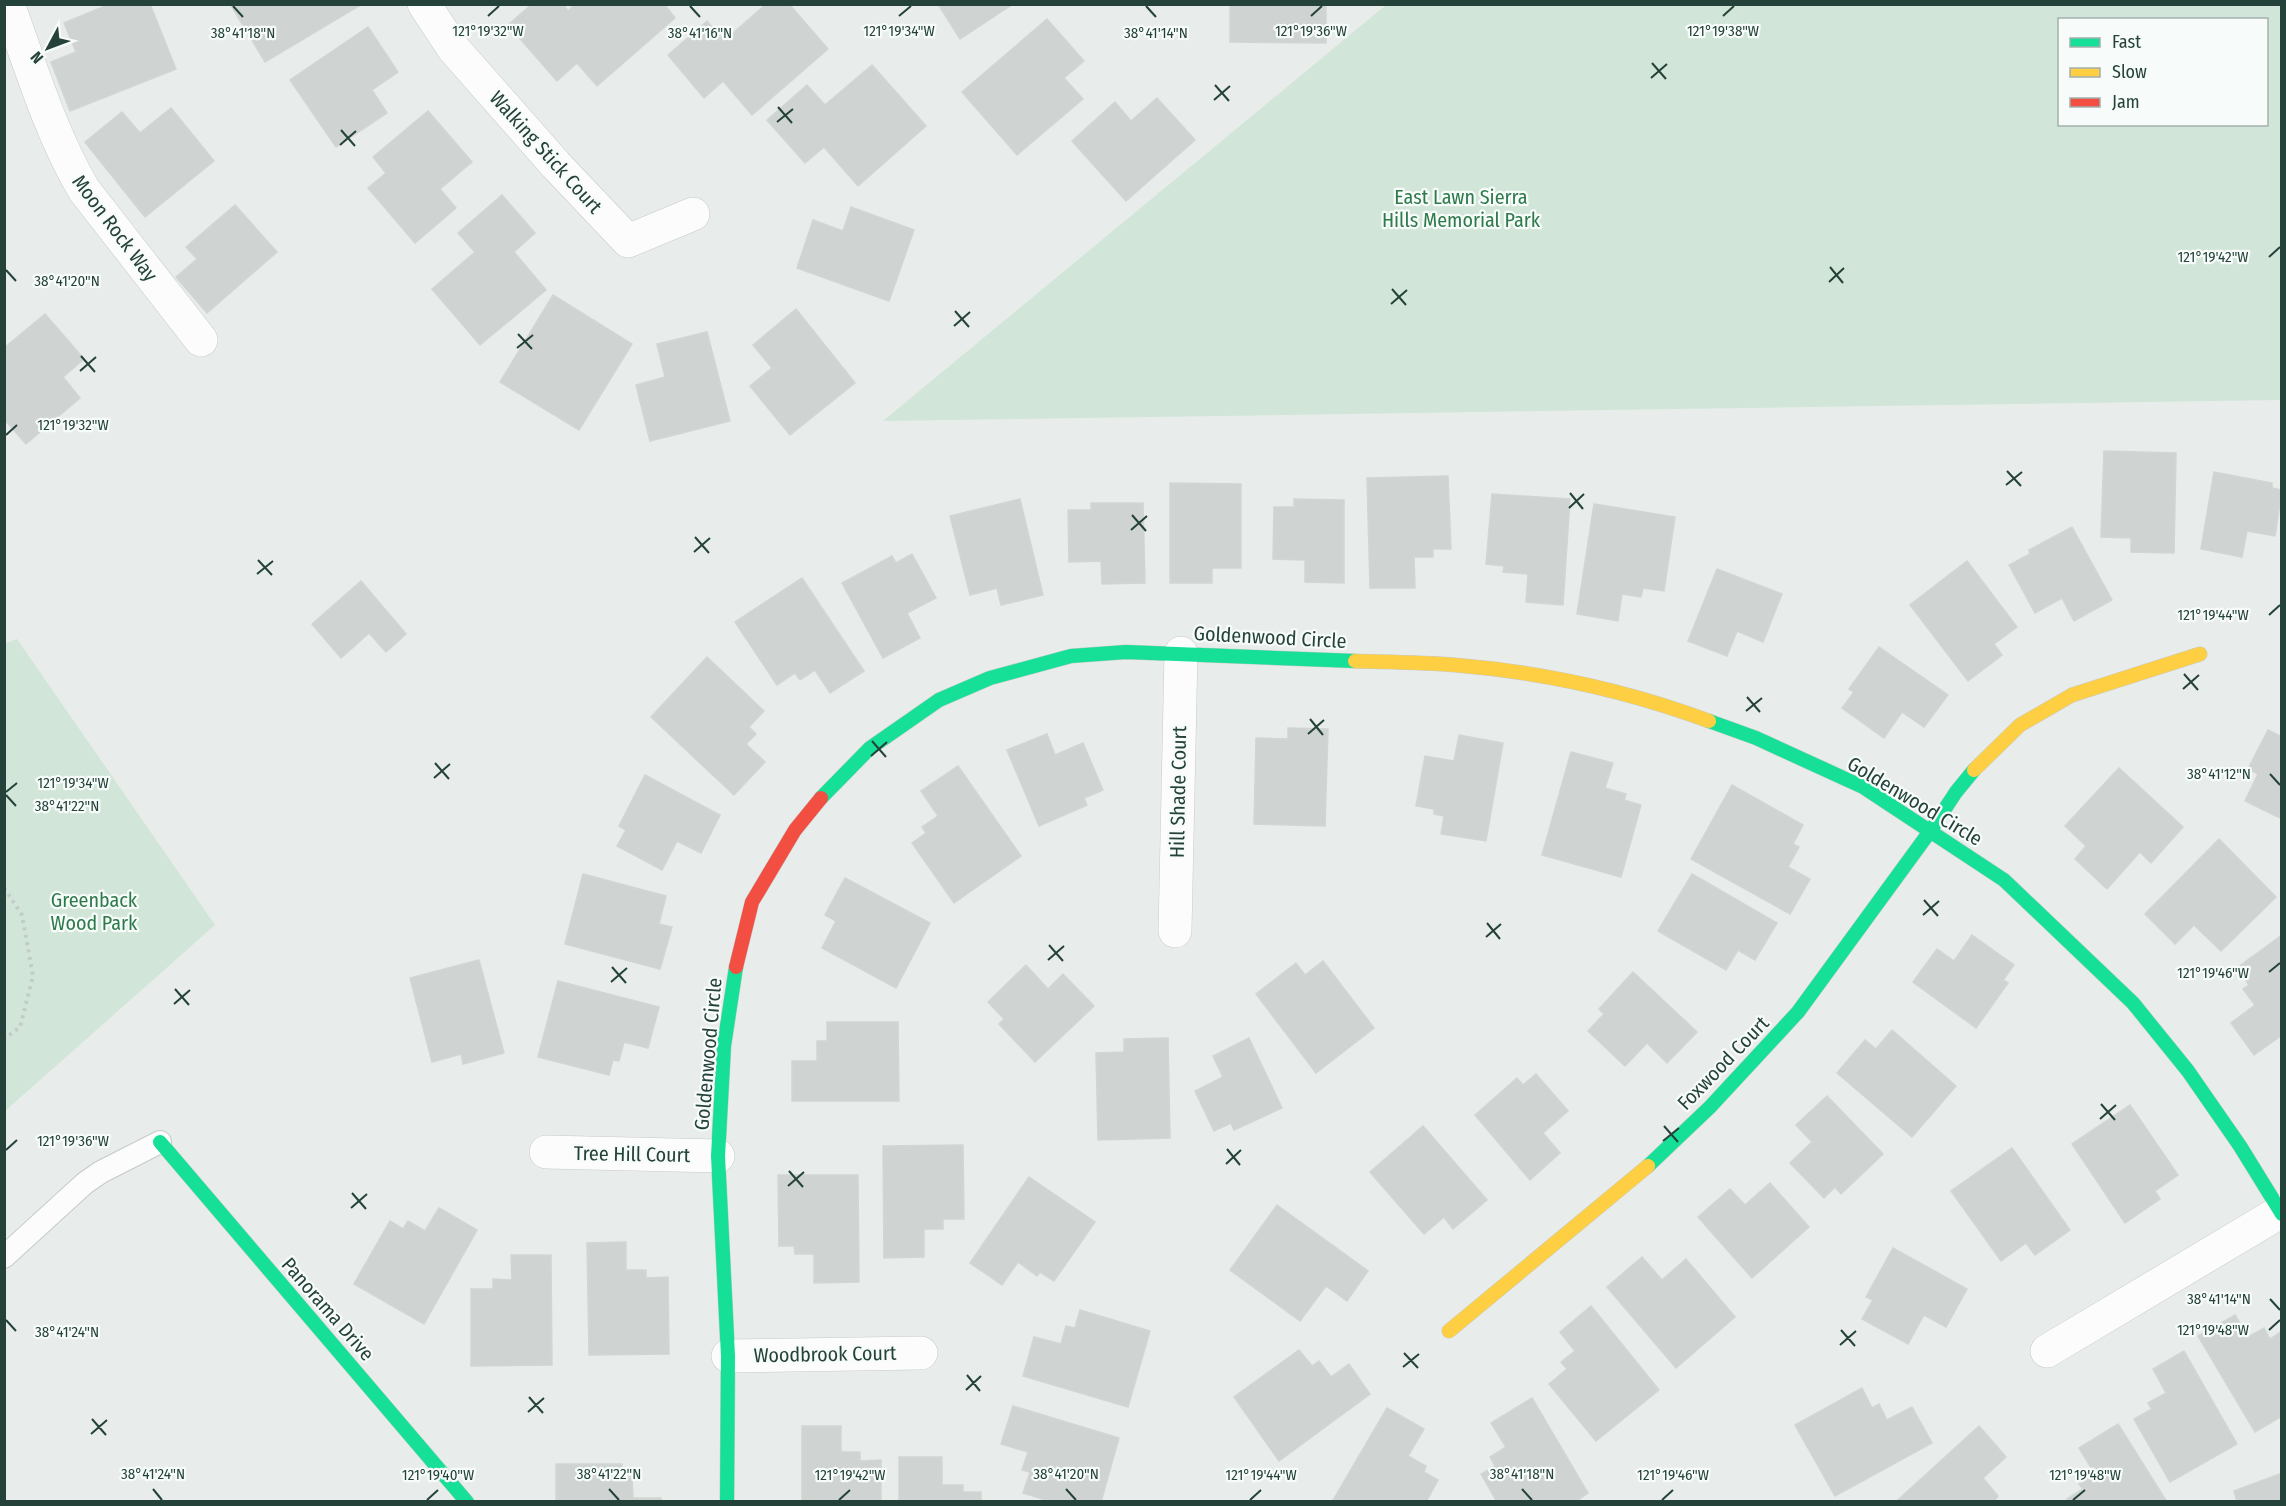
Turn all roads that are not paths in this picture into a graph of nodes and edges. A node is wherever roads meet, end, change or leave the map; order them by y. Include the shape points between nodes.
1 (8, 4) edge
2 (424, 4) edge
3 (693, 214) dead end
4 (201, 340) dead end
5 (1181, 653) junction
6 (2200, 654) dead end
7 (1931, 830) junction
8 (1175, 931) dead end
9 (160, 1142) joint
10 (546, 1152) dead end
11 (718, 1156) junction
12 (2281, 1213) edge
13 (4, 1257) edge
14 (1449, 1331) dead end
15 (2047, 1351) dead end
16 (921, 1353) dead end
17 (728, 1356) junction
18 (467, 1502) edge
19 (727, 1502) edge

1 - 4 street, Moon Rock Way via 69,164 84,190
2 - 3 street, Walking Stick Court via 453,48 628,241
5 - 7 street, Goldenwood Circle via 1455,665 1608,690 1669,706 1756,738 1863,787
5 - 8 street, Hill Shade Court
5 - 11 street, Goldenwood Circle via 1071,656 990,678 939,700 870,748 830,787 795,831 752,902 732,985
6 - 7 street, Foxwood Court via 2072,695 2020,725 1977,766
7 - 12 street, Goldenwood Circle via 2004,880 2133,1003 2188,1071
7 - 14 street, Foxwood Court via 1798,1012 1710,1107 1648,1166
9 - 13 lane via 85,1183
9 - 18 street, Panorama Drive
10 - 11 street, Tree Hill Court
11 - 17 street, Goldenwood Circle
12 - 15 street
16 - 17 street, Woodbrook Court
17 - 19 street, Goldenwood Circle

